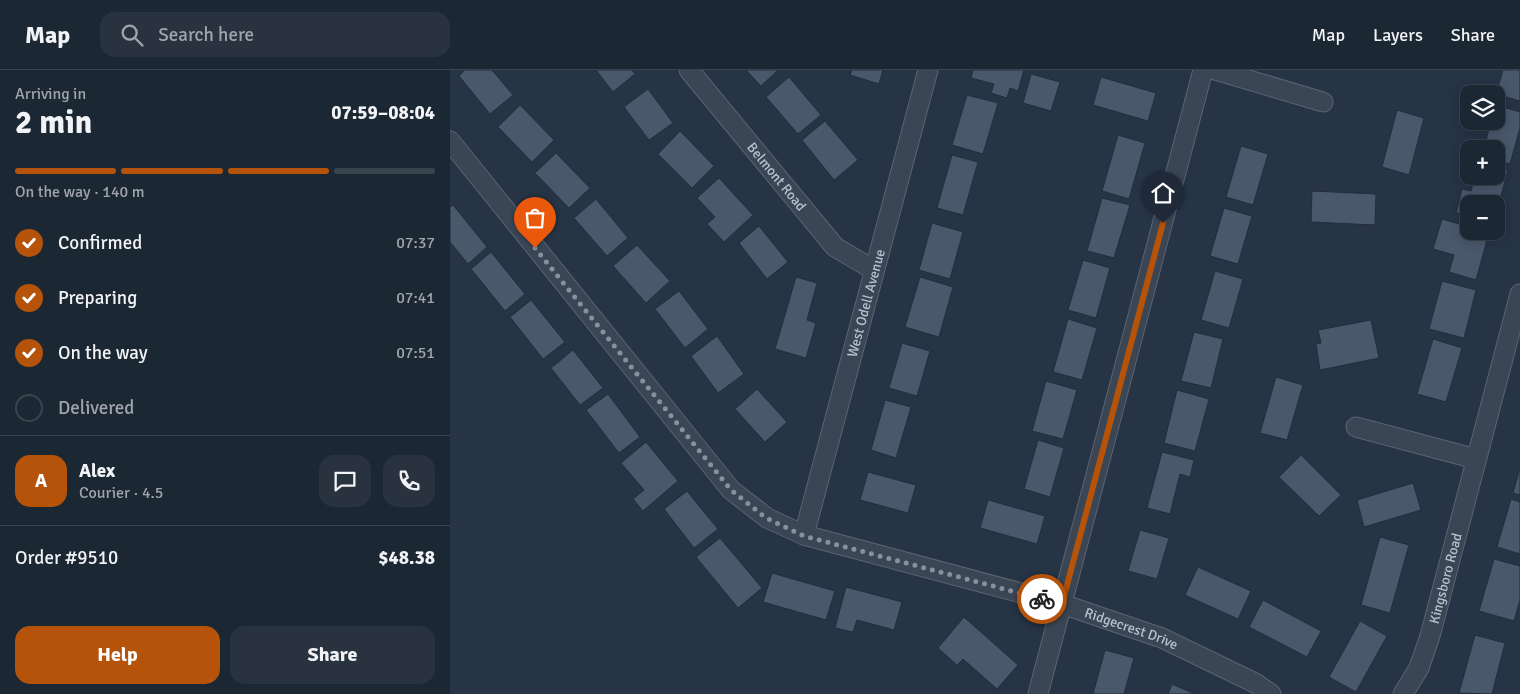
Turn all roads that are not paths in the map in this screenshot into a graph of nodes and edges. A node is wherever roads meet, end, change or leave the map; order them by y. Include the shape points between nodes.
1 (689, 70) edge
2 (928, 70) edge
3 (1203, 70) edge
4 (1215, 70) edge
5 (1323, 102) dead end
6 (450, 142) edge
7 (874, 270) junction
8 (1520, 294) edge
9 (1356, 427) dead end
10 (1476, 459) junction
11 (804, 536) junction
12 (1062, 604) junction
13 (1038, 694) edge
14 (1271, 694) edge
15 (1403, 694) edge

1 - 7 street, Belmont Road via 835,247
2 - 7 street, West Odell Avenue
3 - 12 street
4 - 5 street
6 - 11 street, Ridgecrest Drive via 731,490 766,518
7 - 11 street, West Odell Avenue
8 - 10 street, Kingsboro Road
9 - 10 street
10 - 15 street, Kingsboro Road via 1430,636 1419,668
11 - 12 street, Ridgecrest Drive
12 - 13 street
12 - 14 street, Ridgecrest Drive via 1162,638

